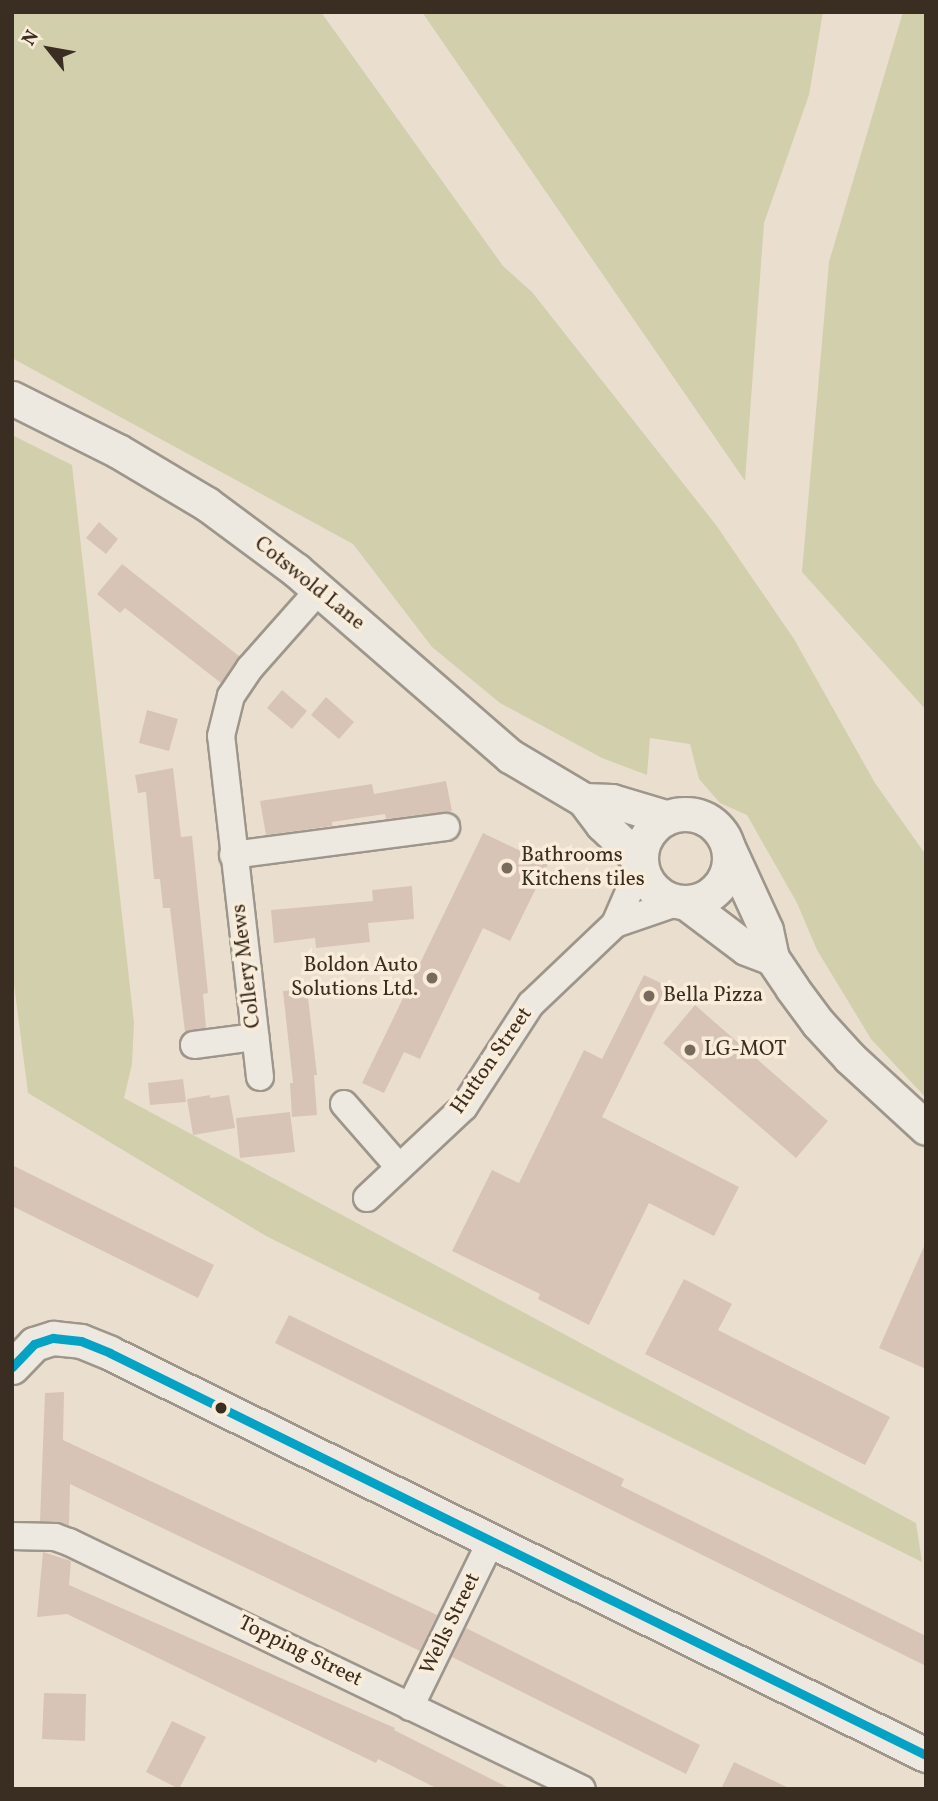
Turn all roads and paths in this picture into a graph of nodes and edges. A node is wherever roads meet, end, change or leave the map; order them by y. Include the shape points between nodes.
1 (12, 398) edge
2 (319, 590) junction
3 (584, 800) junction
4 (665, 817) junction
5 (446, 827) dead end
6 (728, 847) junction
7 (233, 855) junction
8 (640, 862) junction
9 (682, 902) junction
10 (615, 924) junction
11 (772, 958) junction
12 (256, 1037) junction
13 (194, 1045) dead end
14 (260, 1077) dead end
15 (344, 1104) dead end
16 (926, 1128) edge
17 (399, 1167) junction
18 (367, 1198) dead end
19 (12, 1367) edge
20 (12, 1536) edge
21 (491, 1541) junction
22 (410, 1707) junction
23 (926, 1755) edge
24 (582, 1789) edge

1 - 2 street, Cotswold Lane via 118,451 207,504
2 - 3 street, Cotswold Lane via 499,747
2 - 7 street, Collery Mews via 250,668 232,696 221,736
3 - 4 street, Cotswold Lane via 612,802
3 - 8 street, Cotswold Lane
4 - 6 street via 680,813 703,817 723,834
4 - 8 street via 647,835
5 - 7 street
6 - 9 street via 720,885 710,894
6 - 11 street via 766,930
7 - 12 street, Collery Mews
8 - 9 street via 653,889
8 - 10 street, Hutton Street
9 - 10 street, Hutton Street
9 - 11 street via 747,948
10 - 17 street, Hutton Street via 531,1004 464,1107
11 - 16 street via 818,1023
12 - 13 street
12 - 14 street, Collery Mews
15 - 17 street
17 - 18 street, Hutton Street
19 - 21 street via 34,1344 53,1338 81,1341
20 - 22 street, Topping Street via 69,1542
21 - 22 street, Wells Street
21 - 23 street
22 - 24 street, Topping Street

